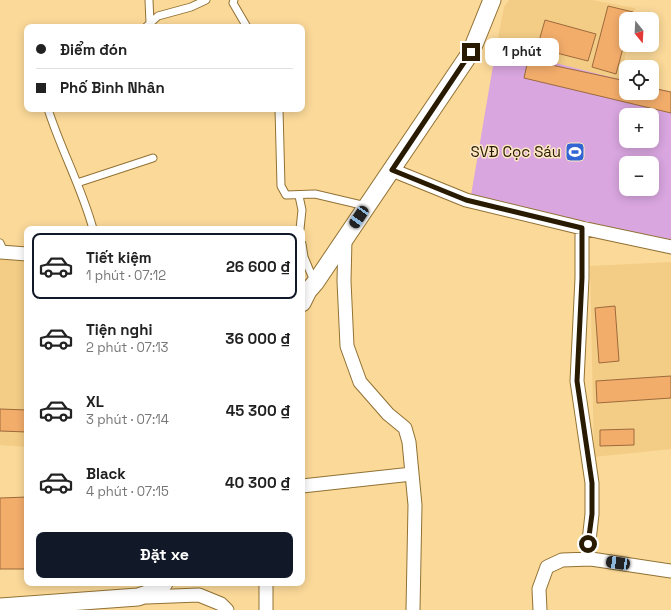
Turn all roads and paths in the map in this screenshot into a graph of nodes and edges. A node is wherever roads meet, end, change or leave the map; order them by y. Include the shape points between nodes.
1 (149, 0) edge
2 (206, 0) edge
3 (234, 0) edge
4 (492, 0) edge
5 (148, 24) edge
6 (149, 24) edge
7 (245, 24) edge
8 (49, 112) edge
9 (279, 112) edge
10 (153, 158) dead end
11 (392, 170) junction
12 (77, 183) junction
13 (300, 196) junction
14 (366, 206) junction
15 (92, 226) edge
16 (300, 226) edge
17 (582, 228) junction
18 (344, 239) junction
19 (671, 247) edge
20 (1, 249) edge
21 (24, 253) edge
22 (305, 268) edge
23 (307, 291) edge
24 (412, 474) junction
25 (305, 486) edge
26 (587, 559) junction
27 (671, 571) edge
28 (162, 586) edge
29 (266, 586) edge
30 (138, 597) junction
31 (0, 607) edge
32 (227, 610) edge
33 (266, 610) edge
34 (413, 610) edge
35 (540, 610) edge

1 - 5 lane
2 - 6 lane via 158,16
3 - 7 lane via 233,3
4 - 11 street via 471,52
8 - 12 lane
9 - 13 lane via 281,186 286,195
10 - 12 lane
11 - 14 street
11 - 17 street via 466,200
12 - 15 lane
13 - 14 lane via 315,194
13 - 16 lane
14 - 18 street
17 - 19 street
17 - 26 street via 577,381 592,483 592,514
18 - 23 street
18 - 24 street via 347,346 360,382 388,414 405,428
20 - 21 street
22 - 23 lane
24 - 25 street
24 - 34 street via 415,505
26 - 27 street
26 - 35 street via 562,560 547,566 540,589
28 - 30 street via 159,590
29 - 33 street
30 - 31 street
30 - 32 street via 199,594 221,604

